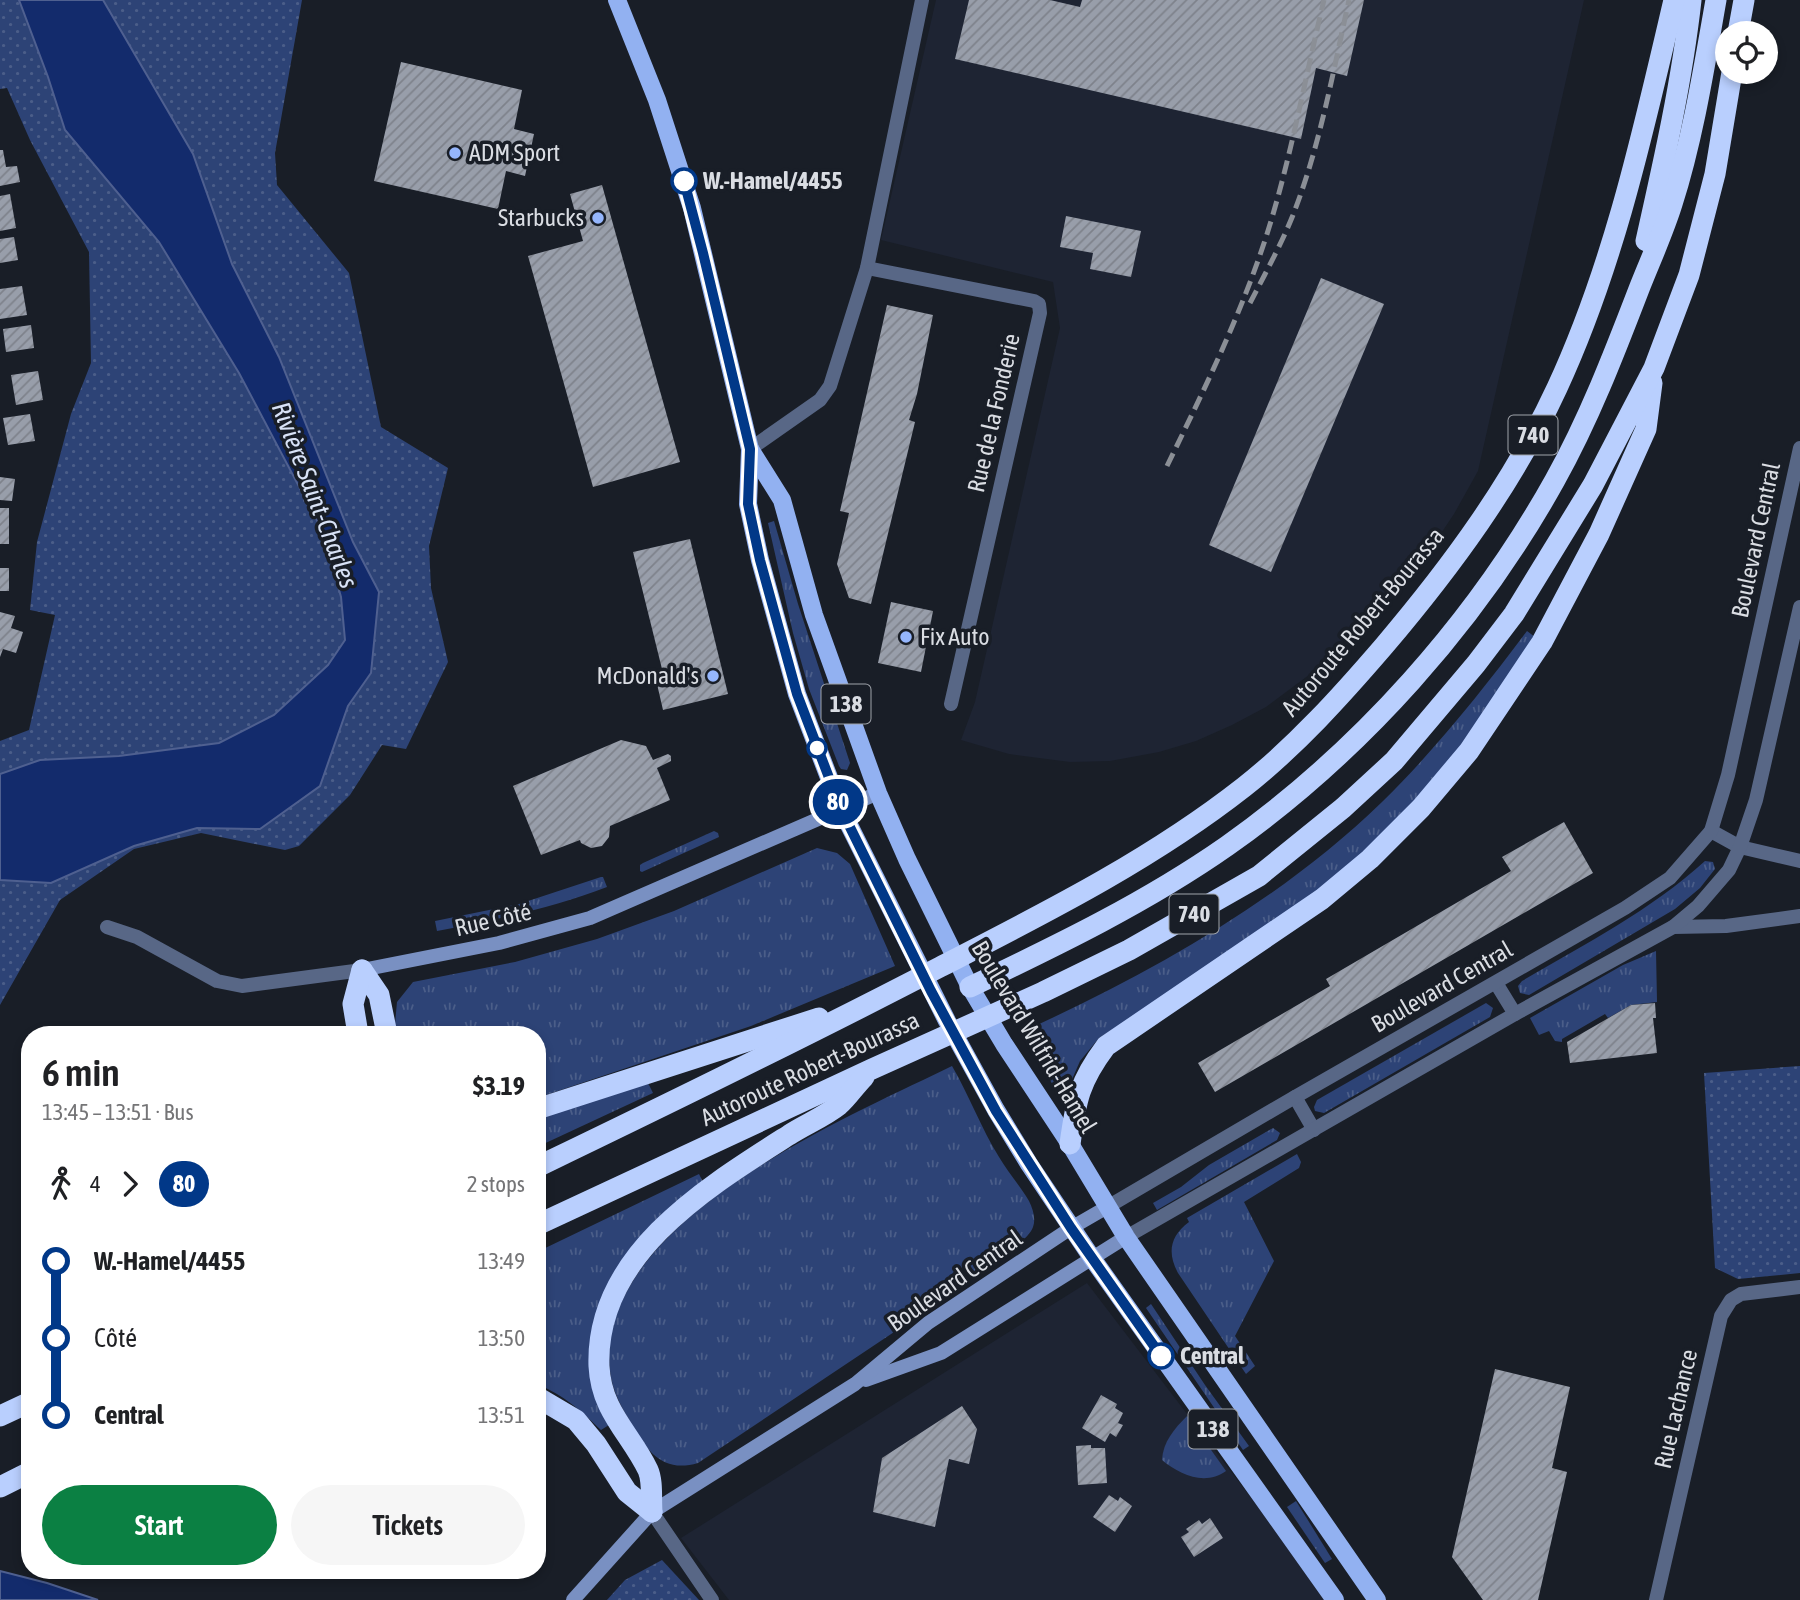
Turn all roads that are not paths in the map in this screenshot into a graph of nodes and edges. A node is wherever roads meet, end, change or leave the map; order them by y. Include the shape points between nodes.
1 (617, 0) edge
2 (922, 0) edge
3 (1674, 0) edge
4 (1691, 0) edge
5 (1716, 0) edge
6 (1744, 0) edge
7 (1740, 21) edge
8 (1730, 84) edge
9 (867, 268) junction
10 (1631, 311) junction
11 (1654, 368) junction
12 (1800, 448) edge
13 (750, 449) junction
14 (1800, 607) edge
15 (951, 704) dead end
16 (878, 793) junction
17 (841, 809) junction
18 (1711, 831) junction
19 (1740, 847) junction
20 (1800, 861) edge
21 (1800, 916) edge
22 (107, 927) dead end
23 (1673, 927) junction
24 (362, 971) junction
25 (1496, 984) junction
26 (970, 987) junction
27 (875, 1001) junction
28 (1515, 1014) junction
29 (356, 1026) edge
30 (385, 1026) edge
31 (872, 1069) junction
32 (1294, 1097) junction
33 (546, 1106) edge
34 (1314, 1130) junction
35 (1070, 1144) junction
36 (546, 1163) edge
37 (1109, 1206) junction
38 (546, 1221) edge
39 (1071, 1228) junction
40 (1125, 1237) junction
41 (1092, 1258) junction
42 (1800, 1287) edge
43 (855, 1384) junction
44 (546, 1402) edge
45 (21, 1406) edge
46 (0, 1416) edge
47 (21, 1476) edge
48 (0, 1487) edge
49 (652, 1512) junction
50 (573, 1600) edge
51 (712, 1600) edge
52 (1335, 1600) edge
53 (1377, 1600) edge
54 (1656, 1600) edge

1 - 13 main road, Boulevard Wilfrid-Hamel / 138 via 657,100 692,208
2 - 9 street
3 - 27 highway, Autoroute Robert-Bourassa / 740 via 1616,234 1557,388 1492,506 1406,620 1355,680 1244,787 1132,864
4 - 10 highway via 1670,131
5 - 10 highway via 1672,203
6 - 7 highway
8 - 11 highway, Autoroute Robert-Bourassa / 740 via 1715,174 1692,262
9 - 13 street via 830,386 805,412
9 - 15 street, Rue de la Fonderie via 1039,304
10 - 26 highway via 1575,442 1532,519 1482,593 1390,704 1297,792 1227,846 1109,918
11 - 31 highway, Autoroute Robert-Bourassa / 740 via 1593,485 1514,614 1394,761 1343,808 1259,876 1213,904 1044,992
11 - 35 highway via 1646,429 1599,534 1542,642 1469,751 1421,808 1322,899 1106,1046 1087,1071
12 - 18 street, Boulevard Central via 1728,775
13 - 16 main road, Boulevard Wilfrid-Hamel / 138 via 782,500 814,615
13 - 17 main road, Boulevard Wilfrid-Hamel / 138 via 748,504 760,560 797,694
14 - 19 street, Boulevard Central via 1756,800
16 - 17 street, Rue Côté
16 - 26 main road, Boulevard Wilfrid-Hamel / 138
17 - 24 street, Rue Côté via 590,918 499,943
17 - 39 main road, Boulevard Wilfrid-Hamel / 138 via 996,1111
18 - 19 street
18 - 25 street, Boulevard Central via 1654,891
19 - 20 street
19 - 23 street, Boulevard Central via 1729,870
21 - 23 street via 1726,926
22 - 24 street, Rue Côté via 137,937 217,981 242,986
23 - 28 street, Boulevard Central
24 - 29 highway via 352,1004
24 - 30 highway via 379,995
25 - 28 street
25 - 32 street, Boulevard Central
26 - 35 main road, Boulevard Wilfrid-Hamel / 138
27 - 33 highway
27 - 36 highway, Autoroute Robert-Bourassa / 740
28 - 34 street, Boulevard Central
31 - 38 highway, Autoroute Robert-Bourassa / 740
31 - 49 highway via 838,1106 672,1217 620,1281 603,1326 599,1368 604,1396 649,1472
32 - 34 street
32 - 37 street, Boulevard Central
34 - 40 street, Boulevard Central
35 - 37 main road, Boulevard Wilfrid-Hamel / 138
37 - 39 street, Boulevard Central
37 - 40 main road, Boulevard Wilfrid-Hamel / 138
39 - 41 main road, Boulevard Wilfrid-Hamel / 138
39 - 43 street, Boulevard Central via 928,1323
40 - 41 street, Boulevard Central
40 - 53 main road, Boulevard Wilfrid-Hamel / 138
41 - 43 street, Boulevard Central via 941,1353
41 - 52 main road, Boulevard Wilfrid-Hamel / 138
42 - 54 street, Rue Lachance via 1741,1294 1721,1315
43 - 49 street, Boulevard Central
44 - 49 highway via 576,1420 627,1492
45 - 46 highway
47 - 48 highway
49 - 50 street, Boulevard Central
49 - 51 street

